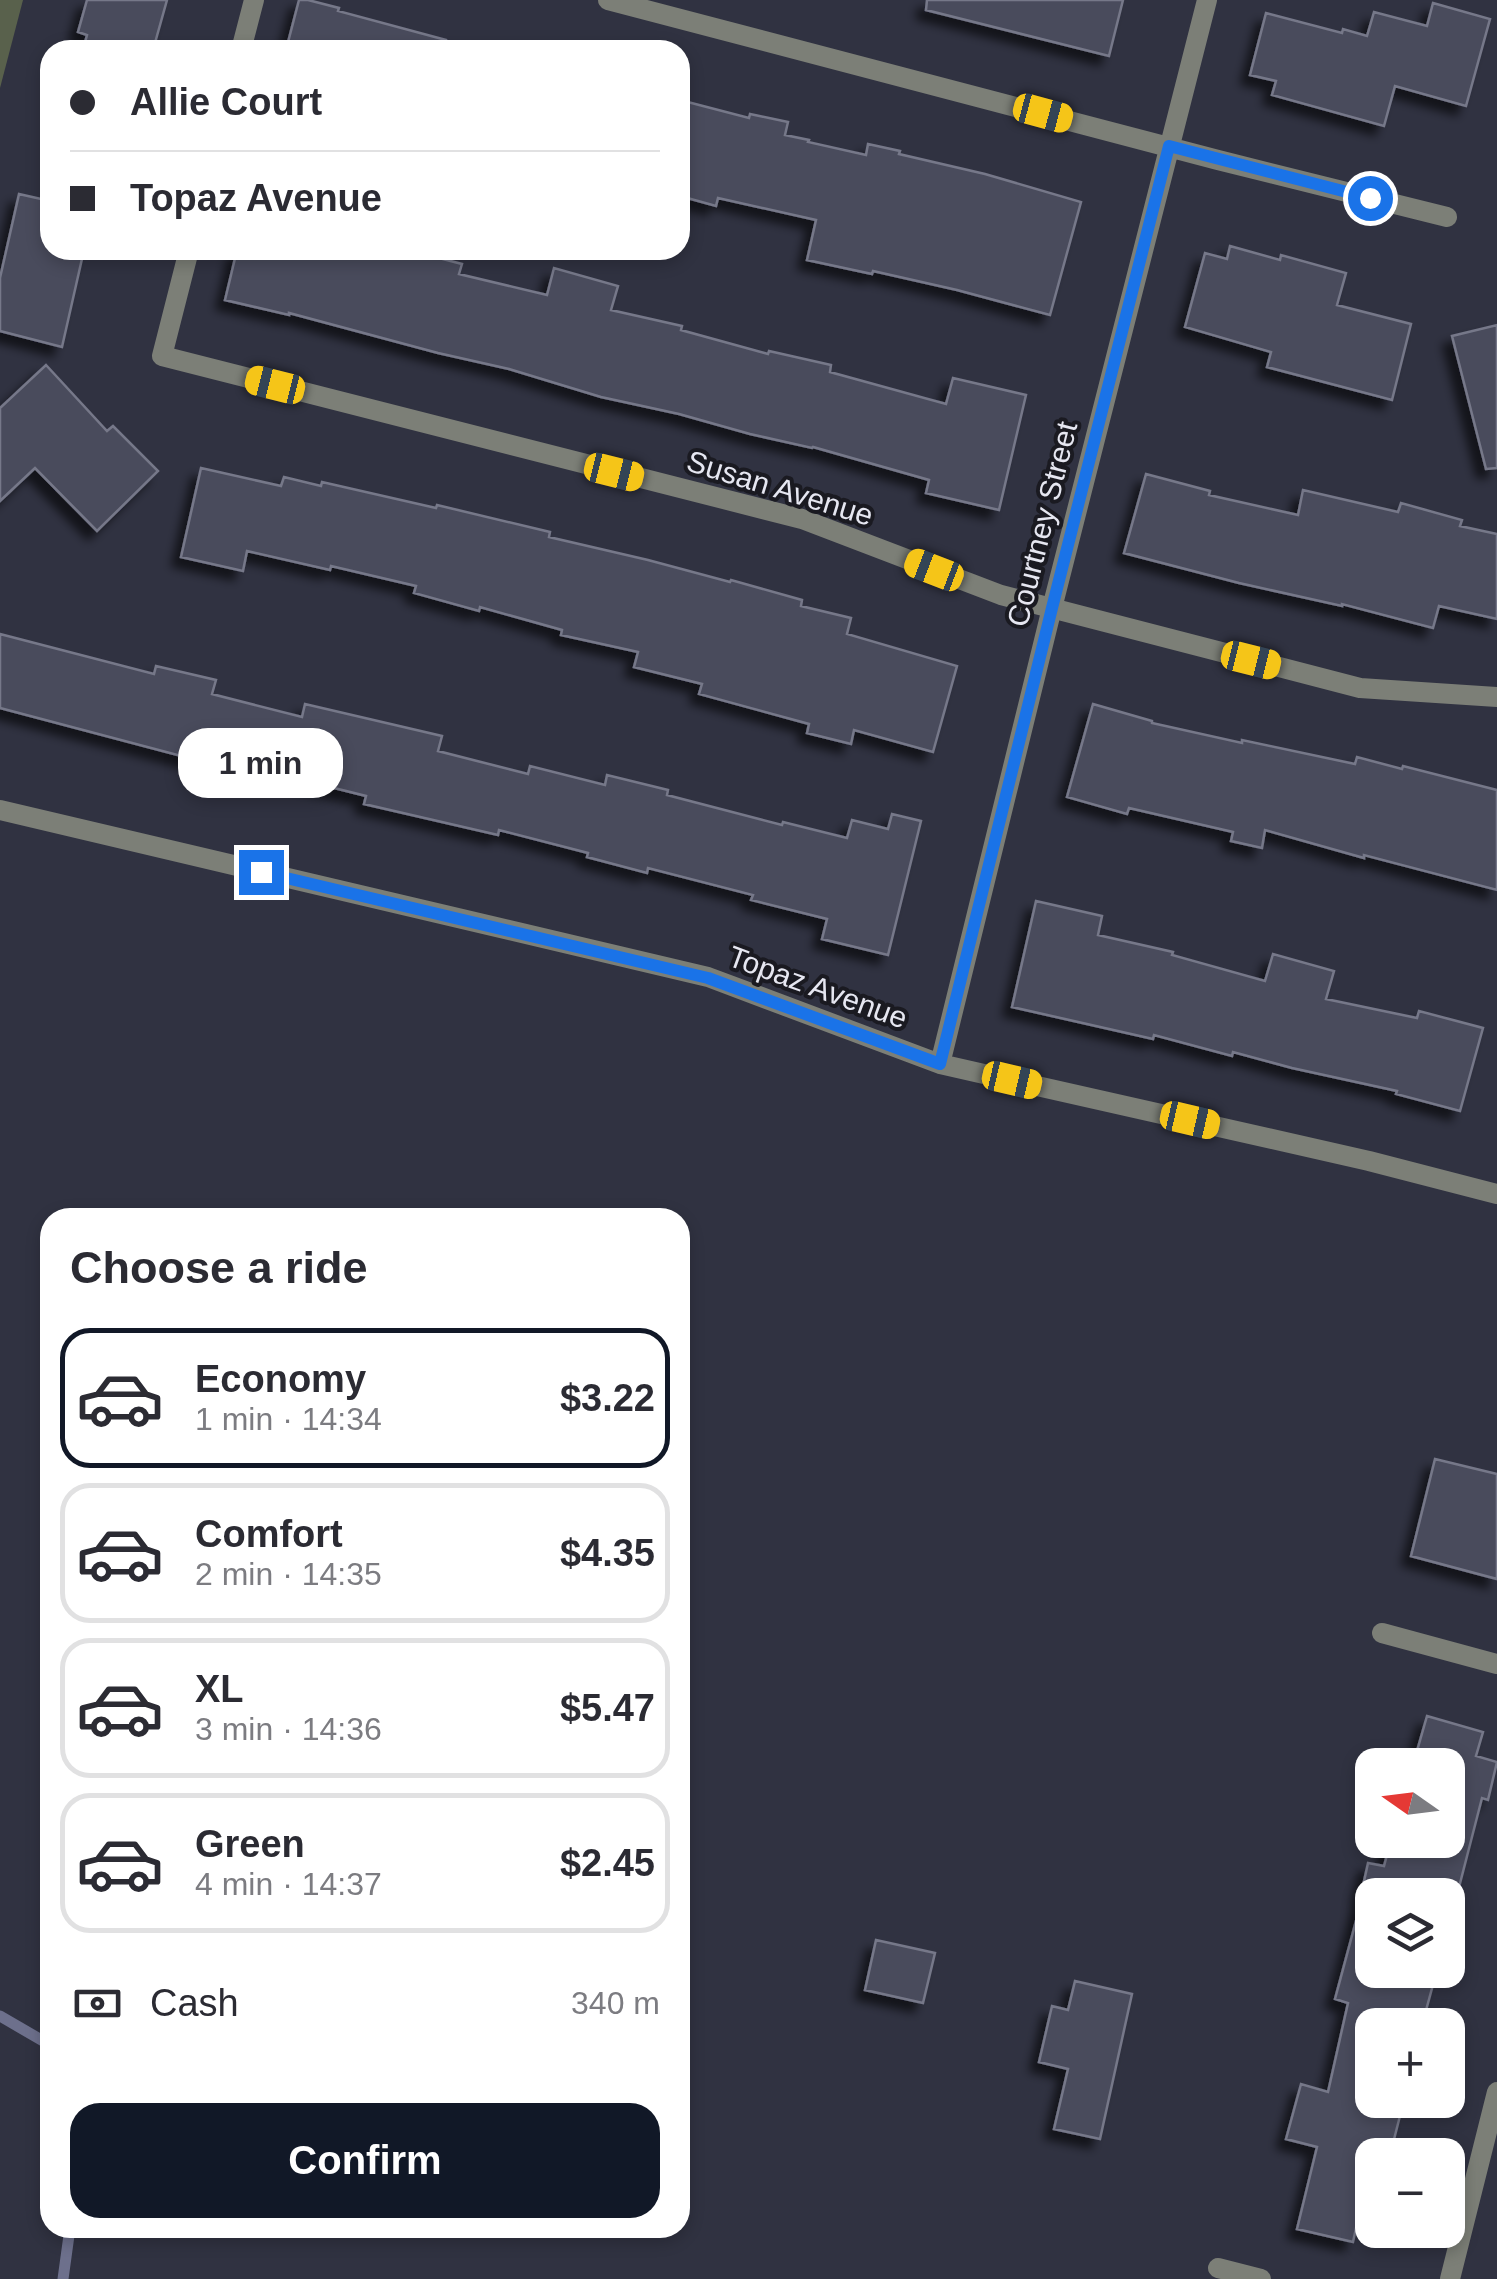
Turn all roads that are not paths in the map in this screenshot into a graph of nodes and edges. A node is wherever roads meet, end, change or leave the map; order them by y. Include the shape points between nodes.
1 (254, 0) edge
2 (608, 0) edge
3 (1207, 0) edge
4 (244, 40) edge
5 (1169, 146) junction
6 (1447, 217) dead end
7 (186, 260) edge
8 (1052, 608) junction
9 (1497, 697) edge
10 (0, 810) edge
11 (940, 1064) junction
12 (1497, 1194) edge
13 (1382, 1633) dead end
14 (1497, 1664) edge
15 (1497, 2092) edge
16 (1218, 2268) dead end
17 (1261, 2279) edge
18 (1450, 2279) edge

1 - 4 street
2 - 5 street
3 - 5 street, Courtney Street
5 - 6 street
5 - 8 street, Courtney Street
7 - 8 street, Susan Avenue via 162,356 802,520
8 - 9 street, Susan Avenue via 1360,688
8 - 11 street, Courtney Street
10 - 11 street, Topaz Avenue via 708,978
11 - 12 street, Topaz Avenue
13 - 14 street
15 - 18 street
16 - 17 street

